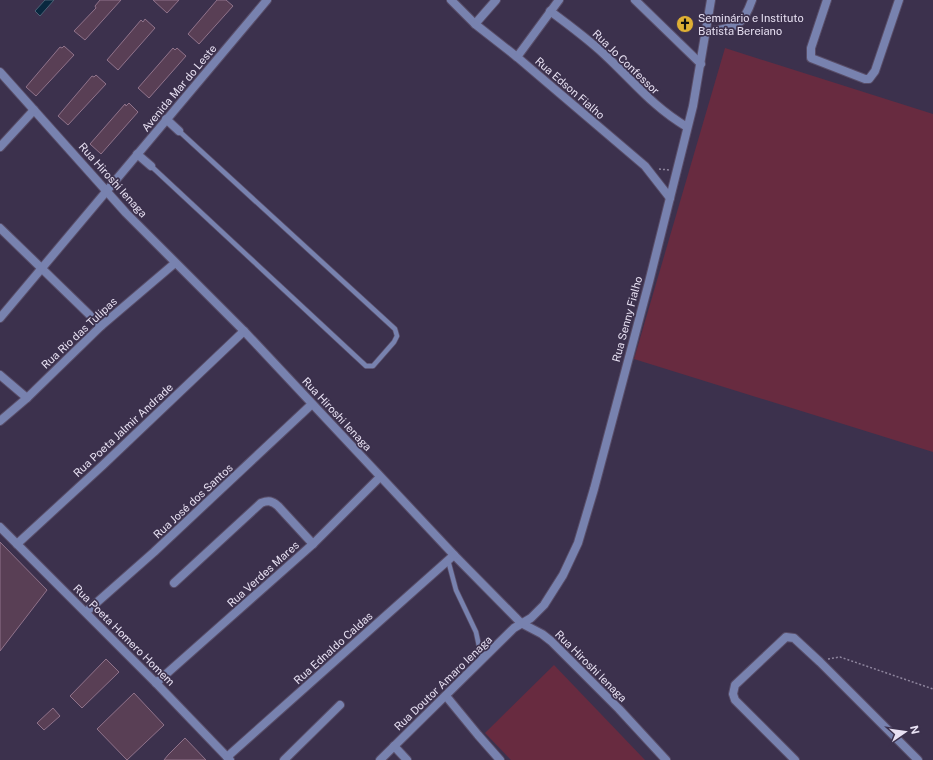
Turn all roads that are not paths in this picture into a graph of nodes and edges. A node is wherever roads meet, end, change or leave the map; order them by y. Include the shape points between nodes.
1 (450, 0) edge
2 (496, 0) edge
3 (559, 0) edge
4 (635, 0) edge
5 (710, 0) edge
6 (752, 0) edge
7 (827, 0) edge
8 (899, 0) edge
9 (264, 1) edge
10 (550, 11) junction
11 (475, 24) junction
12 (706, 32) junction
13 (517, 57) junction
14 (701, 64) junction
15 (0, 72) edge
16 (34, 110) junction
17 (166, 119) junction
18 (687, 127) junction
19 (179, 130) joint
20 (0, 147) edge
21 (137, 154) junction
22 (152, 166) joint
23 (107, 189) junction
24 (670, 198) junction
25 (0, 228) edge
26 (174, 263) junction
27 (41, 269) junction
28 (0, 318) edge
29 (101, 326) junction
30 (244, 331) junction
31 (0, 374) edge
32 (27, 398) junction
33 (312, 404) junction
34 (0, 421) edge
35 (380, 477) junction
36 (0, 527) edge
37 (17, 544) junction
38 (313, 544) junction
39 (451, 557) junction
40 (174, 583) dead end
41 (86, 612) junction
42 (521, 623) junction
43 (482, 661) junction
44 (156, 683) junction
45 (446, 696) junction
46 (340, 705) dead end
47 (394, 746) junction
48 (229, 758) edge
49 (284, 760) edge
50 (380, 760) edge
51 (407, 760) edge
52 (500, 760) edge
53 (666, 760) edge
54 (795, 760) edge
55 (918, 760) edge

1 - 11 street, Rua Edson Fialho
2 - 11 street
3 - 10 street
4 - 14 street
5 - 12 street, Rua Senny Fialho
6 - 12 street via 746,17 740,24
7 - 8 street via 811,48 811,58 865,79 875,71
9 - 17 street, Avenida Mar do Leste
10 - 13 street
10 - 18 street, Rua Jo Confessor via 584,36 655,106
11 - 13 street, Rua Edson Fialho
12 - 14 street, Rua Senny Fialho
13 - 24 street, Rua Edson Fialho via 645,166
14 - 18 street, Rua Senny Fialho
15 - 16 street, Rua Hiroshi Ienaga
16 - 20 street
16 - 23 street, Rua Hiroshi Ienaga
17 - 19 street
17 - 21 street, Avenida Mar do Leste
18 - 24 street, Rua Senny Fialho
19 - 22 lane via 395,329 397,336 394,342 373,366 366,366
21 - 22 street
21 - 23 street, Avenida Mar do Leste
23 - 26 street, Rua Hiroshi Ienaga via 126,213
23 - 27 street, Avenida Mar do Leste
24 - 42 street, Rua Senny Fialho via 578,543 563,575 544,605 531,618
25 - 27 street
26 - 29 street, Rua Rio das Tulipas
26 - 30 street, Rua Hiroshi Ienaga
27 - 28 street, Avenida Mar do Leste
27 - 29 street
29 - 32 street, Rua Rio das Tulipas
30 - 33 street, Rua Hiroshi Ienaga
30 - 37 street, Rua Poeta Jalmir Andrade
31 - 32 street
32 - 34 street, Rua Rio das Tulipas
33 - 35 street, Rua Hiroshi Ienaga
33 - 41 street, Rua José dos Santos via 212,500
35 - 38 street, Rua Verdes Mares
35 - 39 street, Rua Hiroshi Ienaga
36 - 37 street, Rua Poeta Homero Homem
37 - 41 street, Rua Poeta Homero Homem
38 - 40 street via 278,506 272,501 266,501
38 - 44 street, Rua Verdes Mares
39 - 42 street, Rua Hiroshi Ienaga
39 - 43 lane via 456,590 476,632
39 - 48 street, Rua Ednaldo Caldas
41 - 44 street, Rua Poeta Homero Homem
42 - 43 street, Rua Doutor Amaro Ienaga
42 - 53 street, Rua Hiroshi Ienaga via 551,641
43 - 45 street, Rua Doutor Amaro Ienaga
44 - 48 street, Rua Poeta Homero Homem
45 - 47 street, Rua Doutor Amaro Ienaga
45 - 52 street
46 - 49 street
47 - 50 street, Rua Doutor Amaro Ienaga
47 - 51 street
54 - 55 street via 735,700 733,694 735,685 786,637 794,638 820,662

